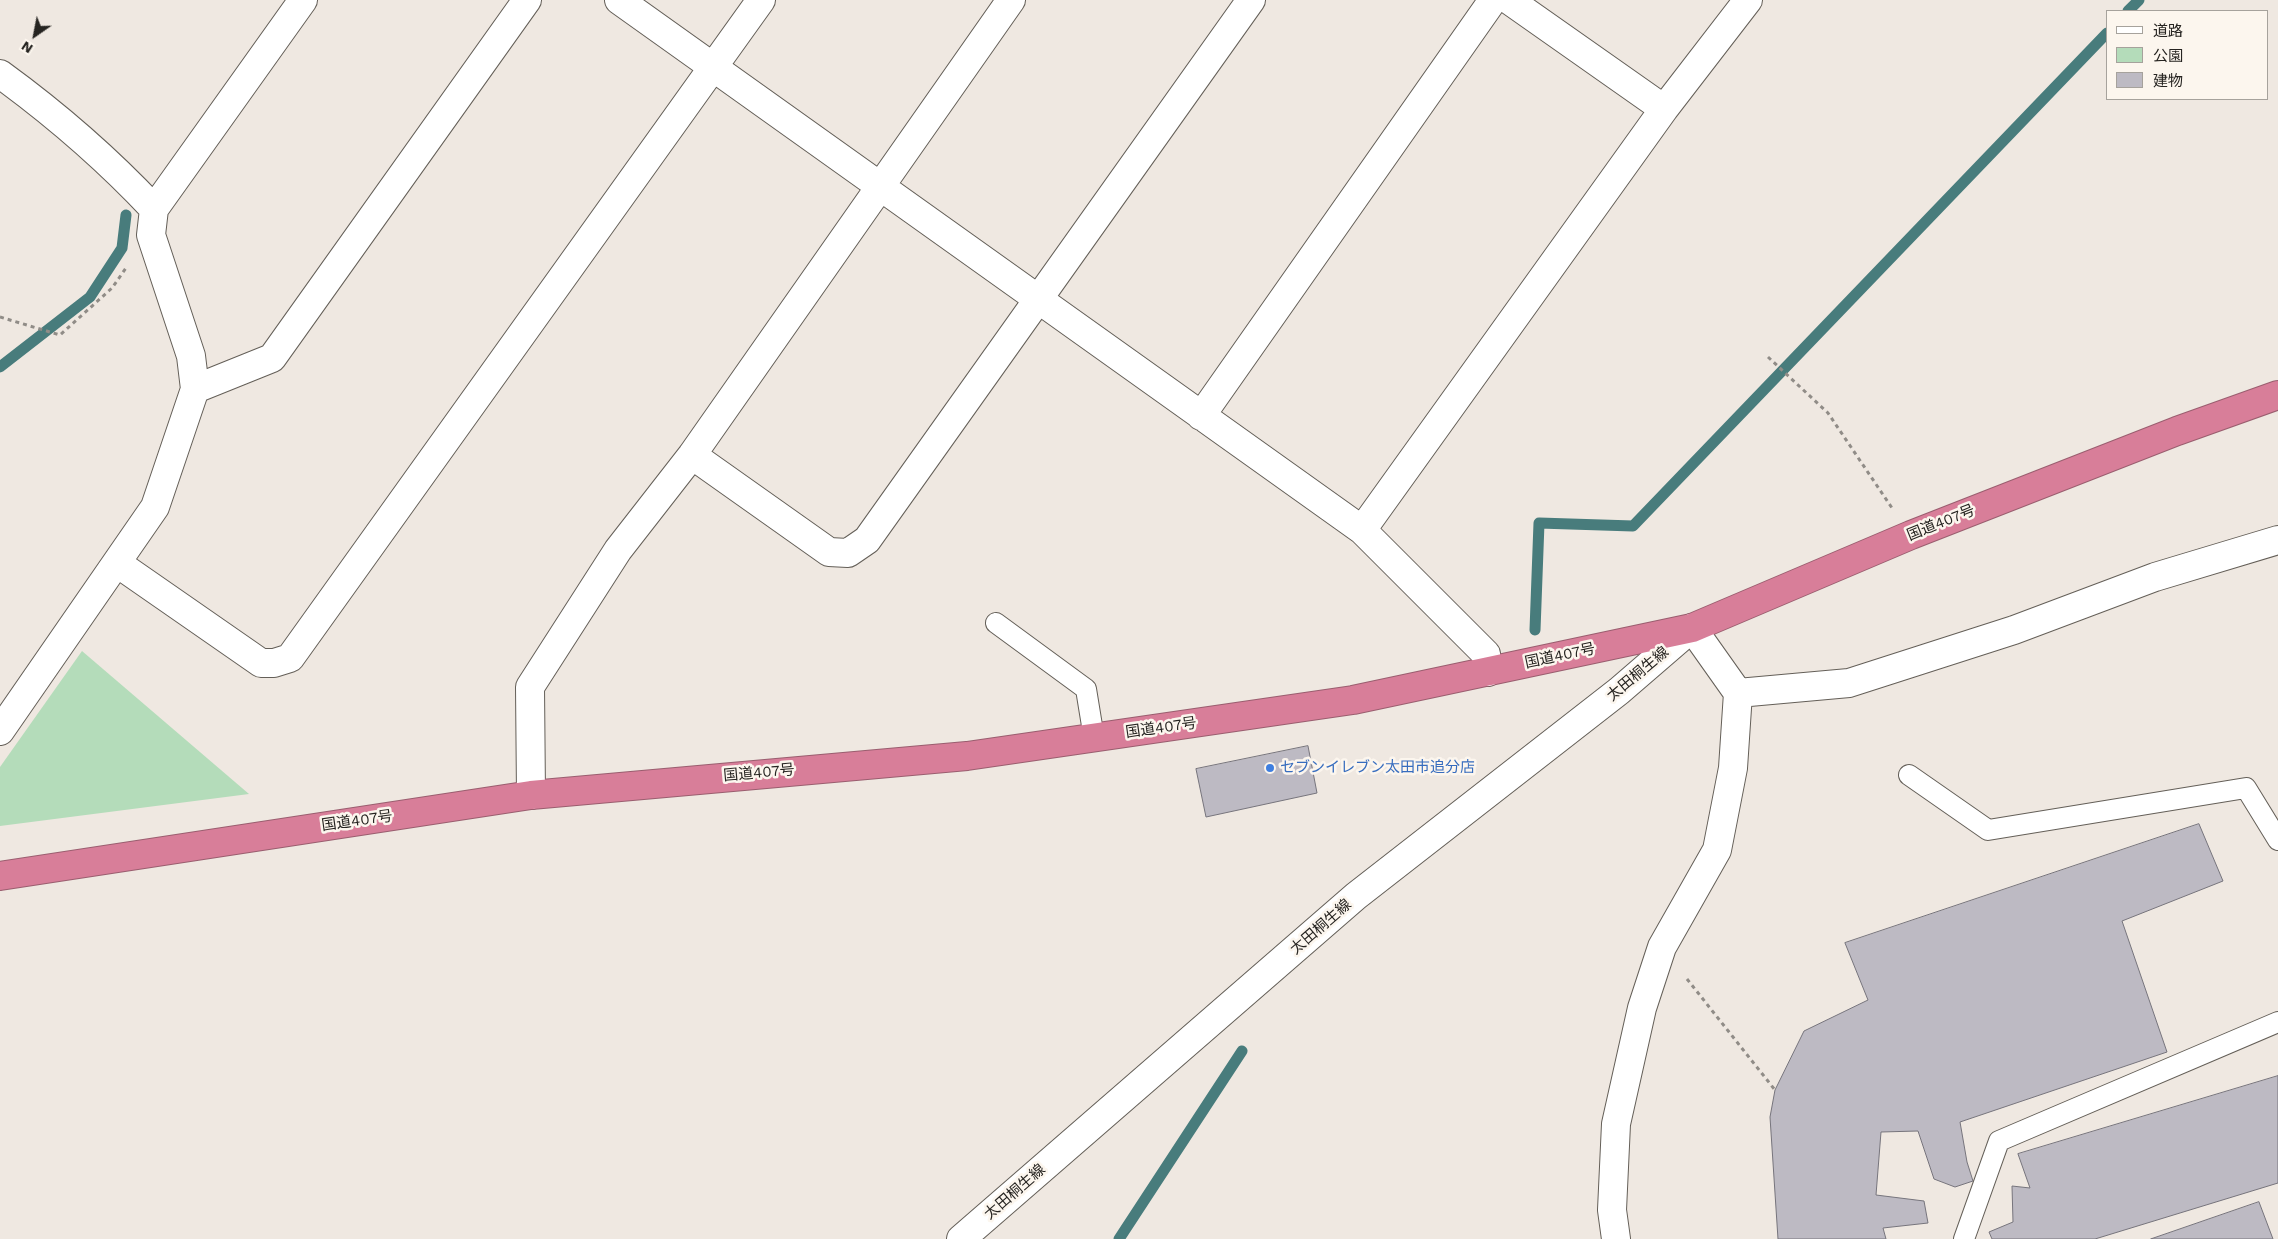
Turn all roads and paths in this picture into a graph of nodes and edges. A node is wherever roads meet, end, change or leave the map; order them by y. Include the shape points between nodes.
1 (303, 0) edge
2 (527, 0) edge
3 (619, 0) edge
4 (761, 0) edge
5 (1012, 0) edge
6 (1251, 0) edge
7 (1493, 0) edge
8 (1510, 0) edge
9 (1748, 0) edge
10 (713, 67) junction
11 (0, 74) edge
12 (1664, 109) junction
13 (880, 186) junction
14 (152, 222) junction
15 (1038, 300) junction
16 (0, 318) edge
17 (1768, 357) dead end
18 (195, 389) junction
19 (2278, 395) edge
20 (1201, 416) junction
21 (692, 455) junction
22 (1362, 530) junction
23 (1910, 535) junction
24 (2278, 540) edge
25 (117, 563) junction
26 (996, 624) dead end
27 (1692, 628) junction
28 (1488, 672) junction
29 (1738, 693) junction
30 (0, 730) edge
31 (1094, 738) junction
32 (1909, 775) dead end
33 (531, 795) junction
34 (2278, 840) edge
35 (0, 876) edge
36 (1662, 947) junction
37 (2278, 1022) edge
38 (1775, 1090) dead end
39 (961, 1239) edge
40 (1616, 1239) edge
41 (1964, 1239) edge

1 - 14 street
2 - 18 street via 272,358
3 - 10 street
4 - 10 street
5 - 13 street
6 - 15 street
7 - 20 street
8 - 12 street
9 - 12 street
10 - 13 street
10 - 25 street via 290,658 261,663
11 - 14 street via 48,109 130,183
12 - 22 street
13 - 15 street
13 - 21 street
14 - 16 path via 112,288 60,335
14 - 18 street via 191,356
15 - 20 street
15 - 21 street via 867,540 848,553 829,552
17 - 23 path via 1828,413
18 - 25 street via 155,507
19 - 23 highway, 国道407号
20 - 22 street
21 - 33 street via 618,550 530,687
22 - 28 street via 1486,654
23 - 27 highway, 国道407号
24 - 29 street via 2155,577 2014,630 1849,683
25 - 30 street
26 - 31 lane via 1086,689
27 - 28 highway, 国道407号
27 - 29 street
27 - 39 street, 太田桐生線 via 1619,691 1356,896
28 - 31 highway, 国道407号 via 1354,700
29 - 36 street via 1733,768 1717,850
31 - 33 highway, 国道407号 via 967,756
32 - 34 lane via 1988,830 2246,788
33 - 35 highway, 国道407号
36 - 38 path
36 - 40 street via 1642,1008 1616,1124 1612,1210
37 - 41 lane via 1999,1140

